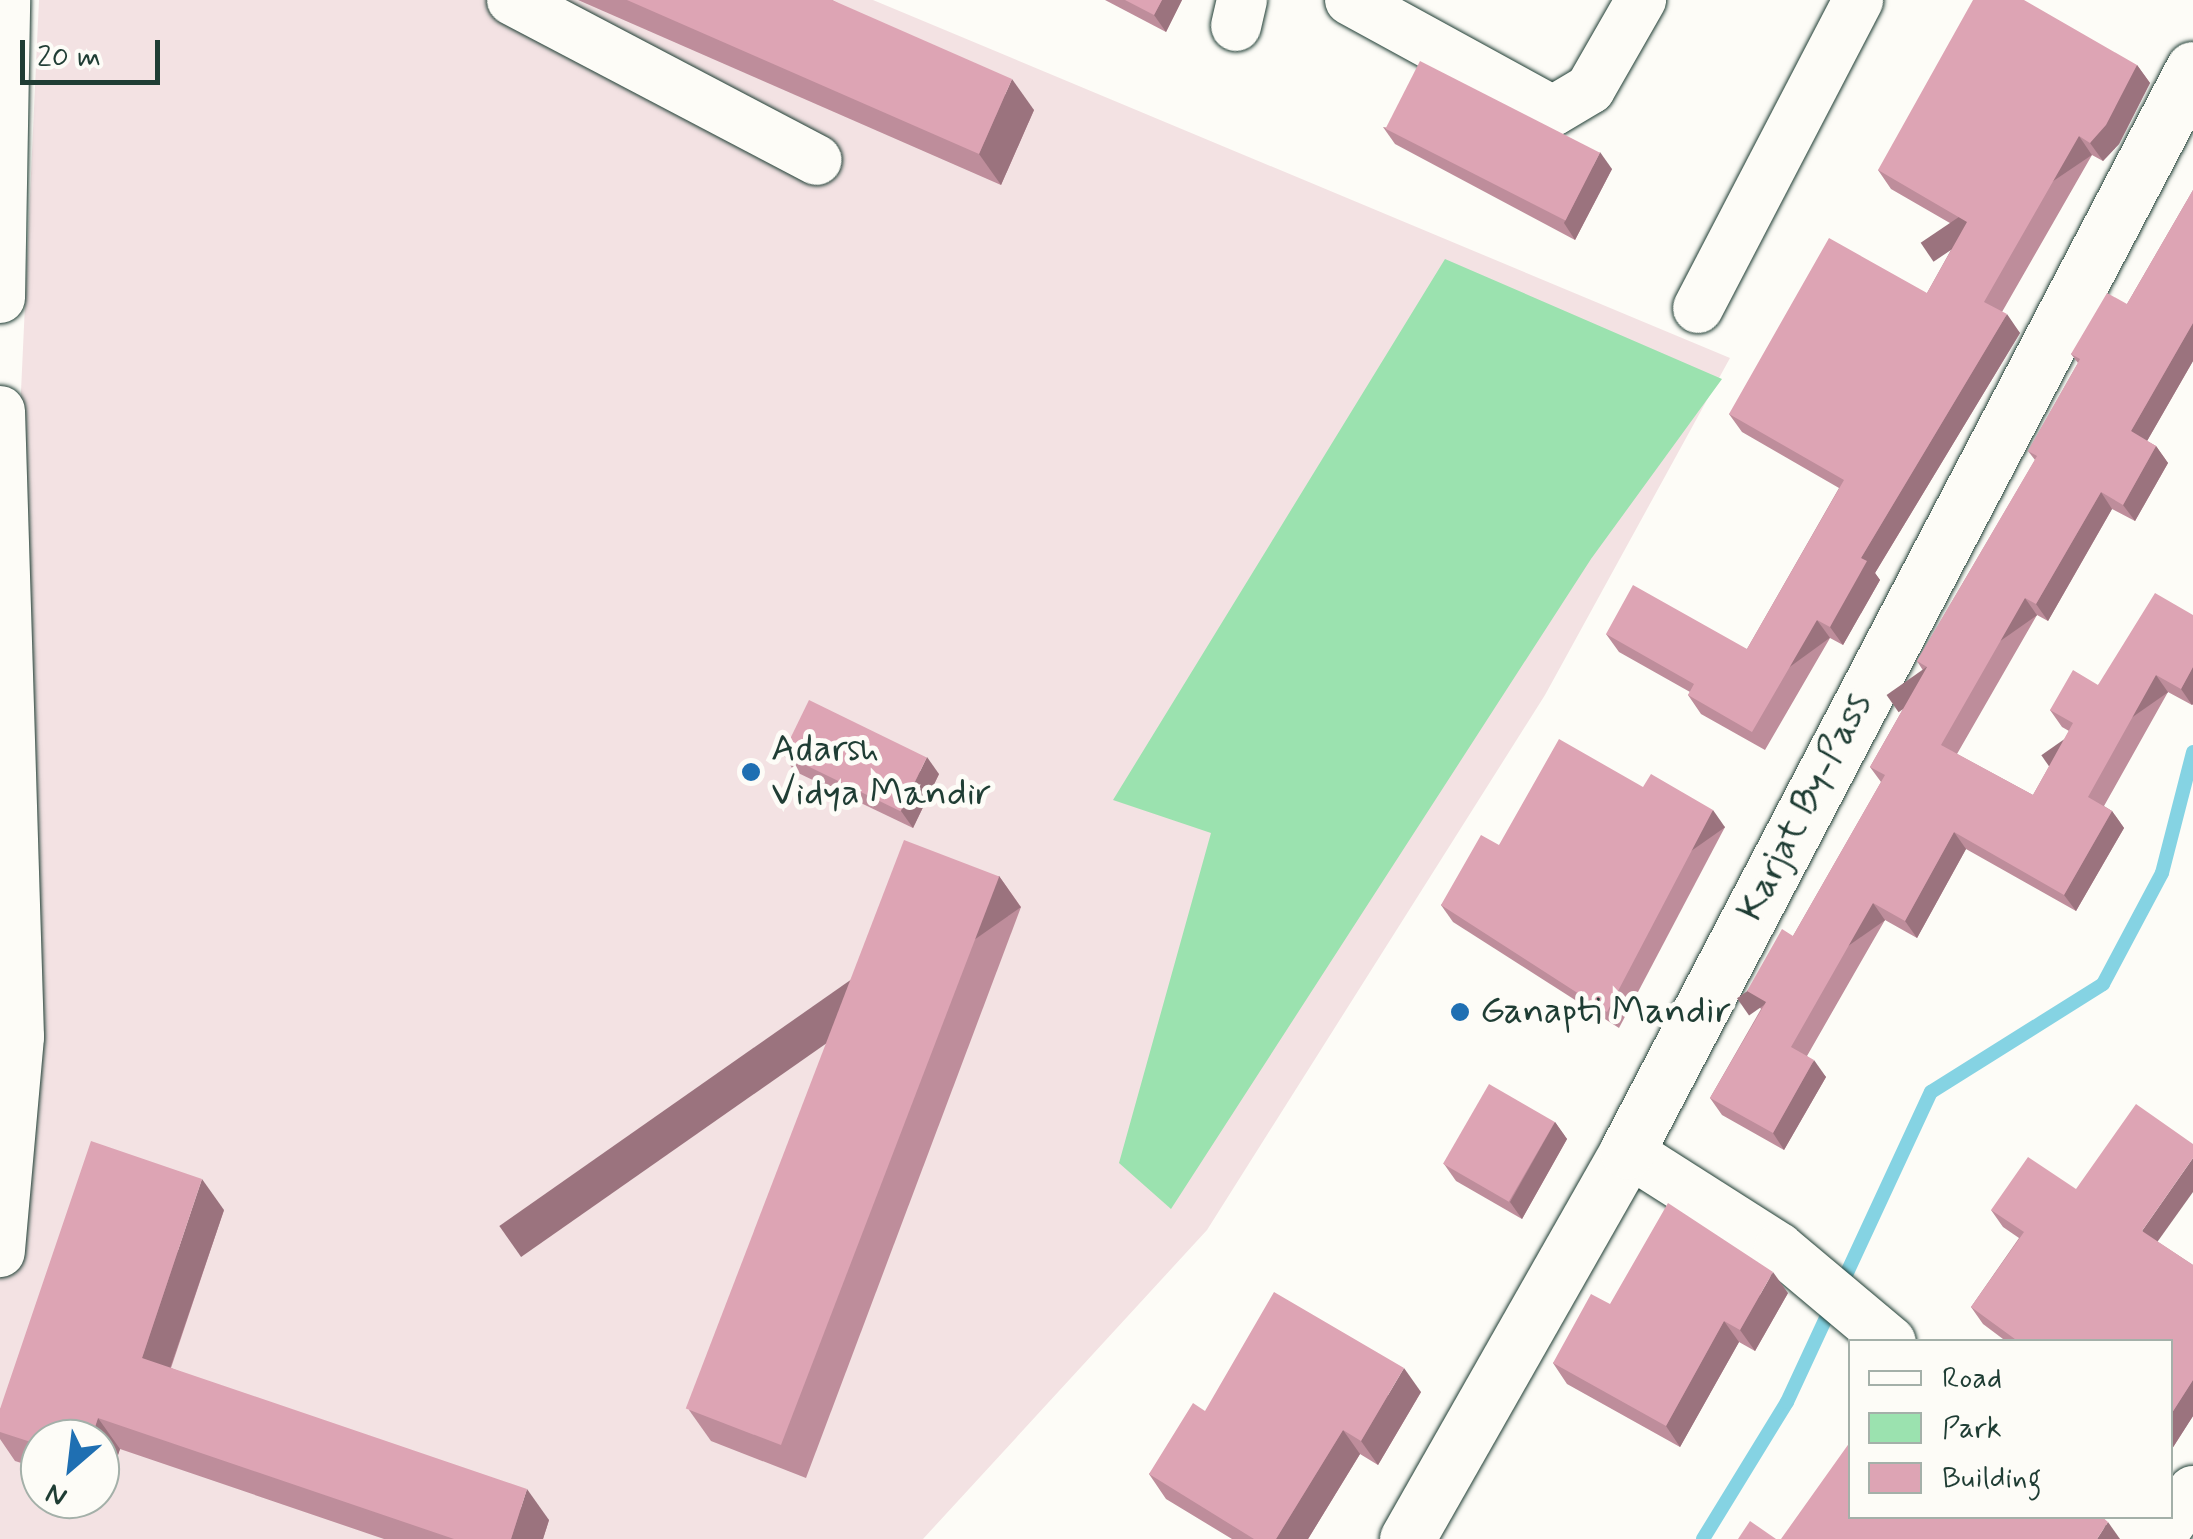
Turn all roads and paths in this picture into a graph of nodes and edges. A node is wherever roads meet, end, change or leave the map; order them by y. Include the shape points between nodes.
1 (5, 0) edge
2 (512, 0) edge
3 (1350, 0) edge
4 (1641, 0) edge
5 (1858, 0) edge
6 (2193, 69) edge
7 (817, 160) dead end
8 (0, 298) edge
9 (1698, 308) dead end
10 (0, 412) edge
11 (1627, 1151) junction
12 (0, 1252) edge
13 (1874, 1329) edge
14 (1407, 1539) edge

1 - 8 street
2 - 7 street
3 - 4 street via 1553,111 1590,89
5 - 9 street
6 - 11 main road, Karjat By-Pass
10 - 12 street via 19,1037
11 - 13 street via 1779,1248
11 - 14 main road, Karjat By-Pass

